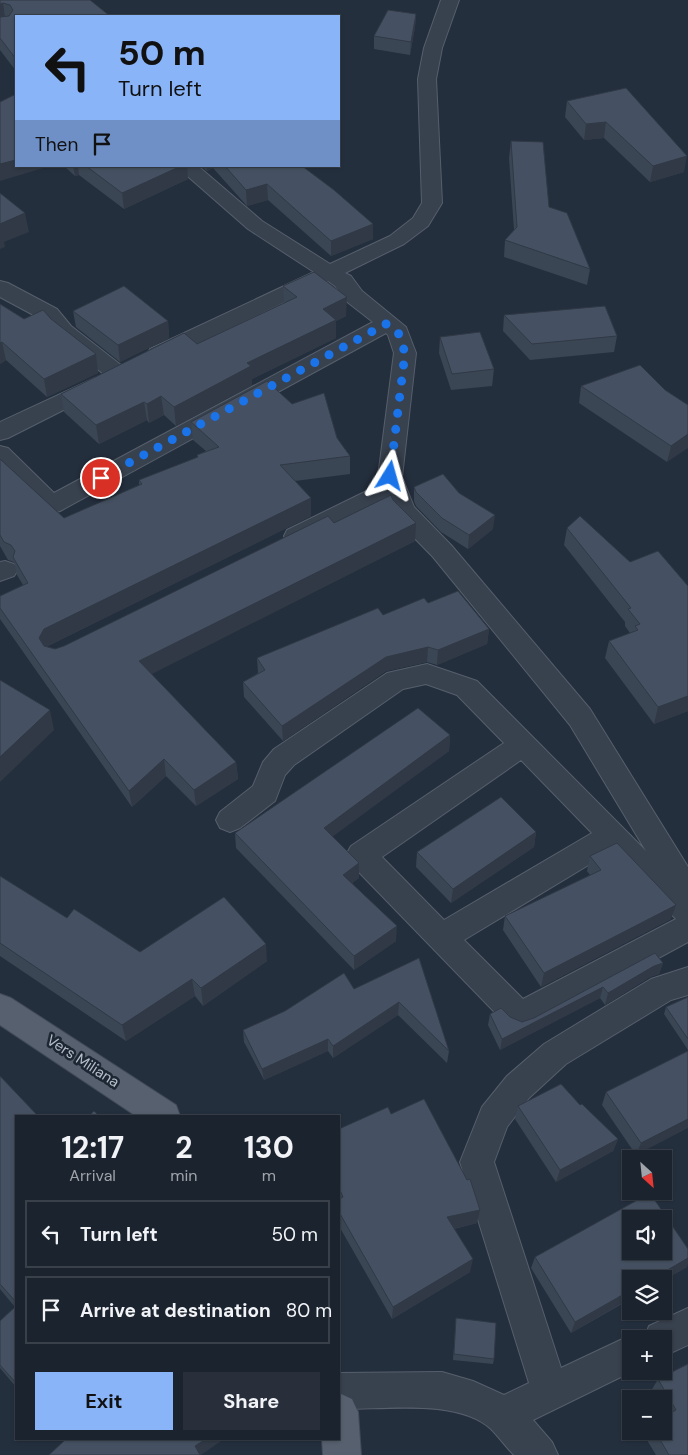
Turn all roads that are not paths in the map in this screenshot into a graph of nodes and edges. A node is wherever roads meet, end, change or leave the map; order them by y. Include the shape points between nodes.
1 (450, 0) edge
2 (187, 167) edge
3 (326, 272) junction
4 (0, 288) edge
5 (386, 324) junction
6 (132, 367) junction
7 (0, 432) edge
8 (0, 454) edge
9 (394, 488) junction
10 (279, 545) edge
11 (523, 744) junction
12 (230, 820) dead end
13 (612, 836) junction
14 (688, 894) edge
15 (688, 912) edge
16 (688, 927) edge
17 (442, 937) junction
18 (688, 981) edge
19 (0, 1008) edge
20 (162, 1115) edge
21 (688, 1326) edge
22 (672, 1334) edge
23 (622, 1357) edge
24 (340, 1391) edge
25 (550, 1392) junction
26 (503, 1415) junction
27 (340, 1426) edge
28 (342, 1455) edge
29 (539, 1455) edge

1 - 3 street via 433,48 428,79 432,203 421,222 397,240
2 - 3 street via 255,225
3 - 5 street via 343,281 354,296
3 - 6 street
4 - 6 street via 49,314 63,331
5 - 8 street via 51,505
5 - 9 street via 398,332 405,353 390,476
6 - 7 street
9 - 10 street
9 - 14 street via 403,511 442,551 580,717
11 - 12 street via 466,688 427,674 396,680 284,757 273,770 265,793
11 - 13 street
11 - 17 street via 361,855
13 - 15 street
13 - 17 street
16 - 17 street via 520,1017
18 - 25 street via 662,989 554,1054 518,1087 494,1118 477,1162
19 - 20 main road, Vers Miliana
21 - 22 street
23 - 25 street
24 - 26 street via 442,1390 473,1400
25 - 26 street
26 - 29 street
27 - 28 main road

